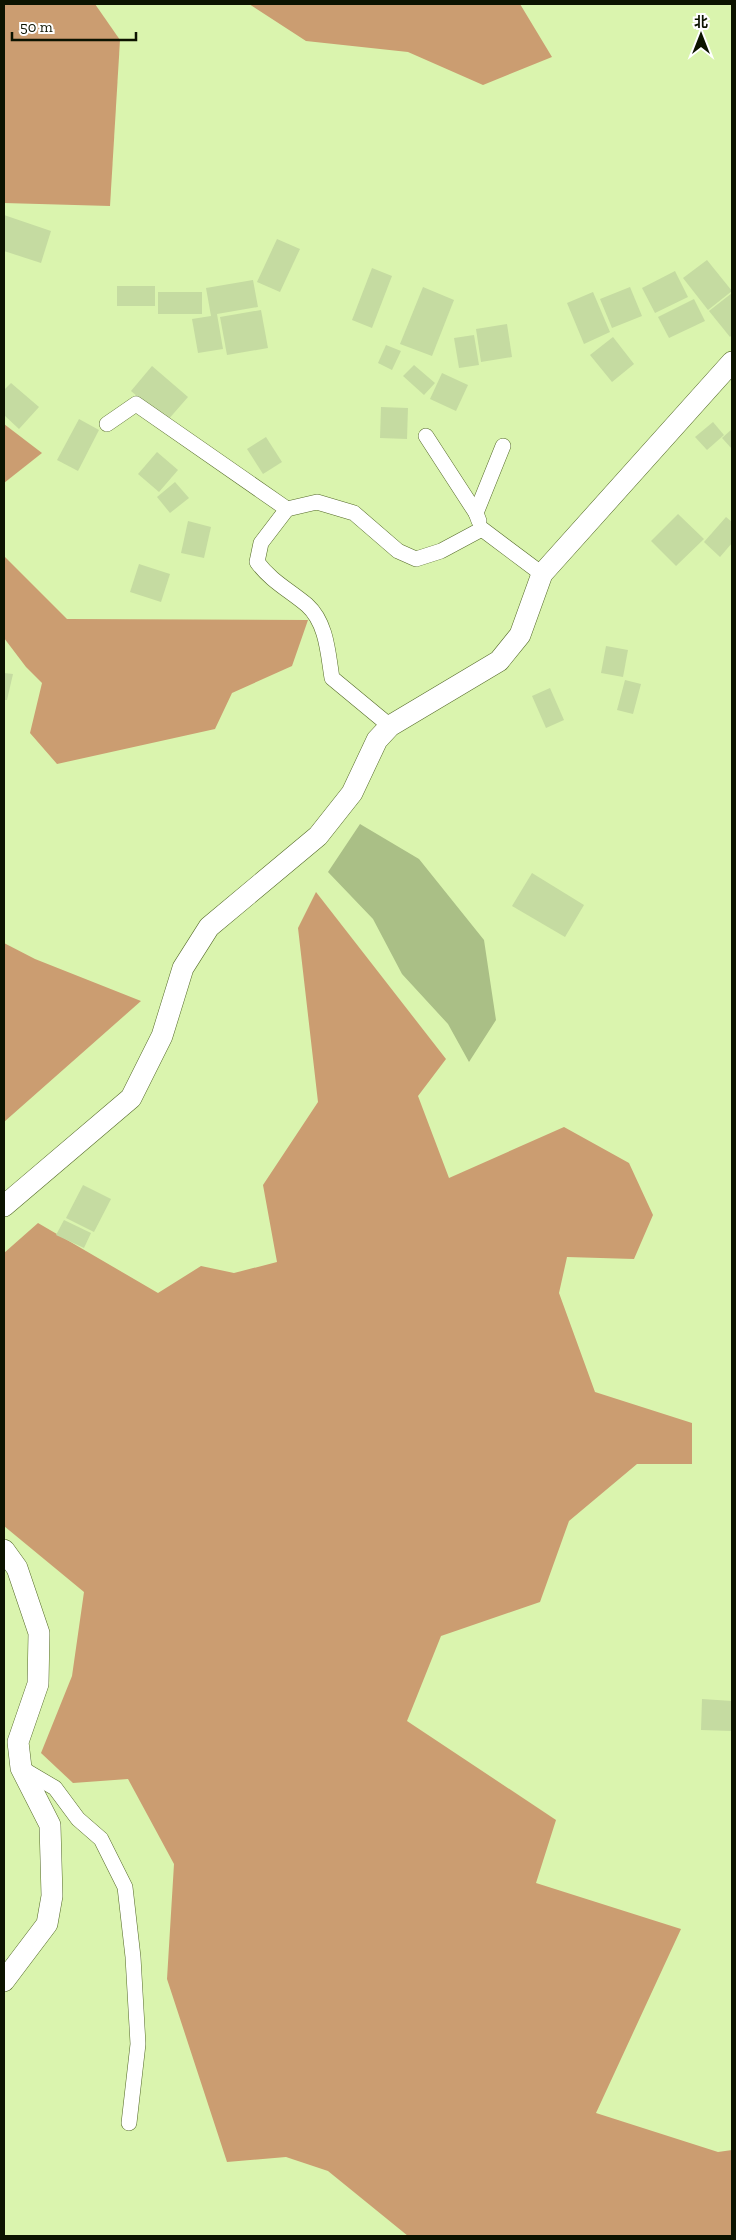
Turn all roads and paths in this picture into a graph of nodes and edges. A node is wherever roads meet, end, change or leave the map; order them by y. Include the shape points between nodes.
1 (732, 362) edge
2 (106, 424) dead end
3 (426, 436) dead end
4 (503, 446) dead end
5 (287, 509) junction
6 (476, 513) junction
7 (482, 529) junction
8 (542, 574) junction
9 (390, 726) junction
10 (4, 1206) edge
11 (4, 1550) edge
12 (21, 1768) junction
13 (4, 1980) edge
14 (129, 2123) dead end

1 - 8 street
2 - 5 street via 136,404
3 - 6 street
4 - 6 street
5 - 7 street via 317,502 354,513 398,551 416,560
5 - 9 street via 261,543 257,562 267,576 309,607 324,631 332,678
6 - 7 street
7 - 8 street
8 - 9 street via 520,635 499,661
9 - 10 street via 377,740 352,793 318,836 209,927 183,968 162,1036 131,1098
11 - 12 street via 17,1568 39,1633 38,1684 18,1742
12 - 13 street via 50,1825 52,1896 47,1924
12 - 14 street via 55,1788 78,1819 101,1839 125,1887 138,2044

